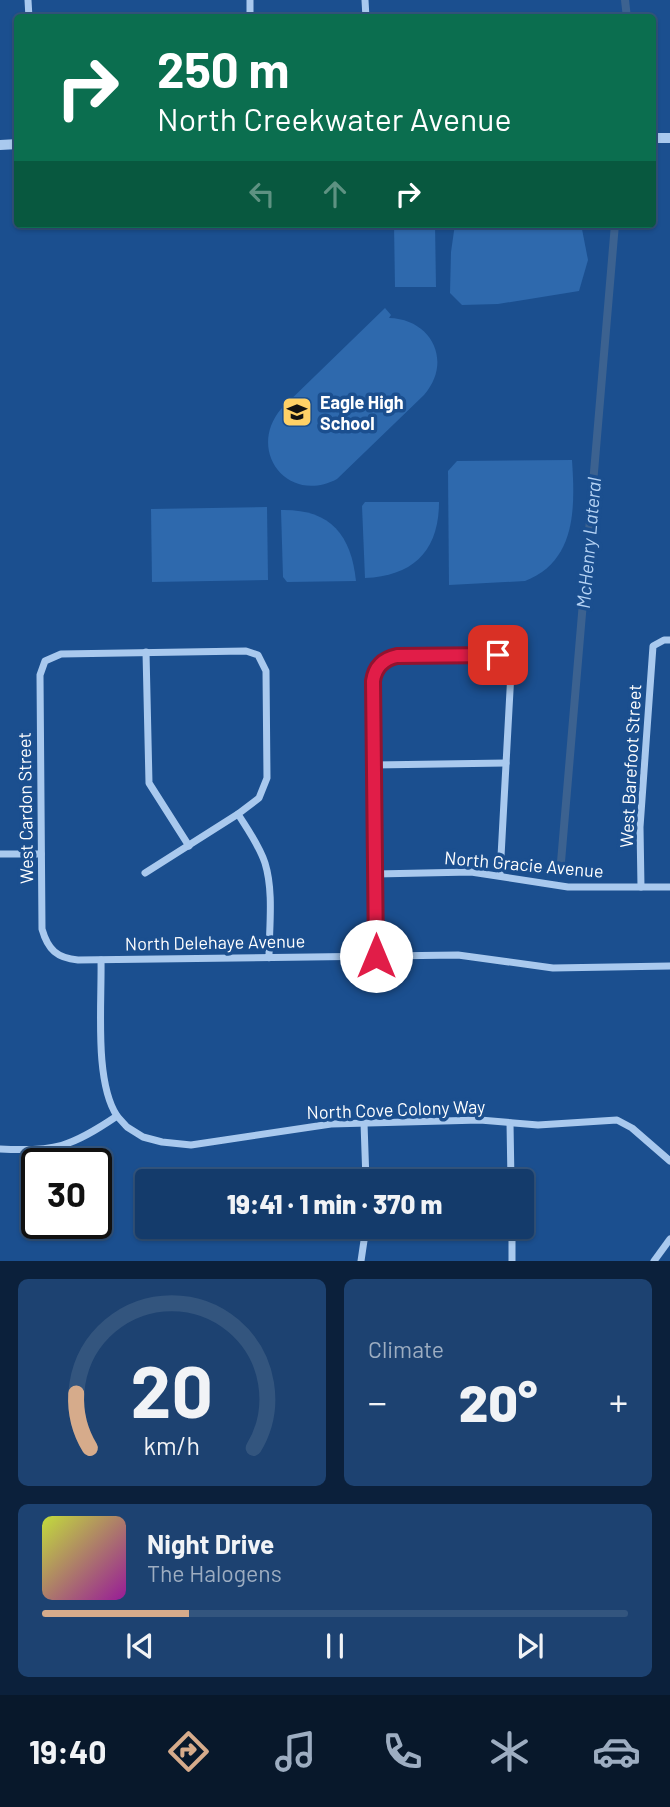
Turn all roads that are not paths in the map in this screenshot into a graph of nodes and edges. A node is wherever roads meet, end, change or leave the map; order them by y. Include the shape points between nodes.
1 (670, 640) edge
2 (146, 652) junction
3 (506, 763) junction
4 (374, 765) junction
5 (238, 814) junction
6 (189, 846) junction
7 (0, 854) edge
8 (41, 854) junction
9 (145, 873) dead end
10 (376, 874) junction
11 (500, 876) junction
12 (641, 887) junction
13 (670, 887) edge
14 (54, 953) joint
15 (376, 956) junction
16 (269, 958) junction
17 (101, 960) junction
18 (670, 966) edge
19 (117, 1116) junction
20 (364, 1123) junction
21 (510, 1123) junction
22 (0, 1149) edge
23 (670, 1161) edge
24 (366, 1169) edge
25 (511, 1169) edge
26 (365, 1239) edge
27 (512, 1239) edge
28 (670, 1239) edge
29 (362, 1261) edge
30 (512, 1261) edge
31 (654, 1261) edge

1 - 12 street, West Barefoot Street via 653,646 640,827
2 - 5 street via 246,651 258,655 266,671 267,778 260,798
2 - 6 street via 149,783
2 - 8 street, West Cardon Street via 61,653 45,661 40,675
3 - 4 street
3 - 4 street via 511,672 505,659 494,654 397,656 380,664 373,681
3 - 11 street
4 - 10 street
5 - 6 street
5 - 16 street via 258,846 269,882
6 - 9 street
7 - 8 street
8 - 14 street, West Cardon Street via 42,929
10 - 11 street, North Gracie Avenue via 471,872
10 - 15 street
11 - 12 street, North Gracie Avenue via 568,887
12 - 13 street, North Gracie Avenue
14 - 17 street, North Delehaye Avenue
15 - 16 street, North Delehaye Avenue
15 - 18 street, North Delehaye Avenue via 458,956 553,968
16 - 17 street, North Delehaye Avenue
17 - 19 street via 103,1076 106,1096
19 - 20 street, North Cove Colony Way via 144,1137 182,1145
19 - 22 street via 59,1148
20 - 21 street, North Cove Colony Way
20 - 24 street
21 - 23 street, North Cove Colony Way via 617,1120
21 - 25 street
26 - 29 street
27 - 30 street
28 - 31 street

